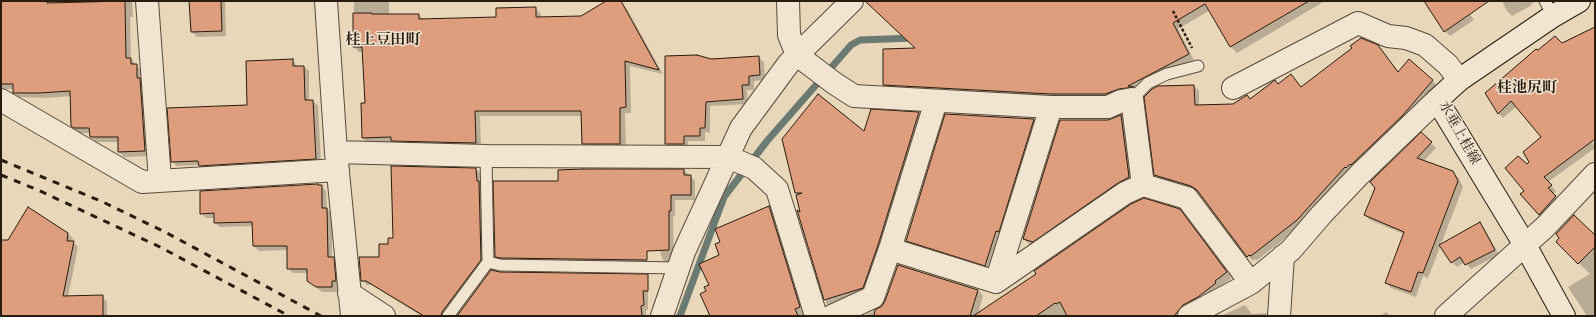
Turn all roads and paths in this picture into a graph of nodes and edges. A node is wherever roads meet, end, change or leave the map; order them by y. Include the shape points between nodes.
1 (147, 1) edge
2 (326, 1) edge
3 (788, 1) edge
4 (852, 1) edge
5 (1579, 1) edge
6 (1549, 9) edge
7 (1173, 11) dead end
8 (796, 55) junction
9 (1198, 66) joint
10 (1459, 80) junction
11 (1233, 88) dead end
12 (1132, 99) junction
13 (1, 100) edge
14 (1437, 100) junction
15 (936, 101) junction
16 (1051, 107) junction
17 (486, 156) junction
18 (337, 161) junction
19 (741, 162) junction
20 (1595, 174) edge
21 (160, 180) junction
22 (1143, 185) junction
23 (1525, 245) junction
24 (890, 249) junction
25 (1283, 256) junction
26 (488, 262) junction
27 (678, 268) junction
28 (996, 282) junction
29 (1251, 283) junction
30 (349, 293) junction
31 (352, 316) edge
32 (384, 316) edge
33 (448, 316) edge
34 (662, 316) edge
35 (816, 316) edge
36 (832, 316) edge
37 (1189, 316) edge
38 (1279, 316) edge
39 (1446, 316) edge
40 (1564, 316) edge

1 - 21 street
2 - 18 street
3 - 8 street via 789,35
4 - 8 street
5 - 6 street, 水垂上桂線
6 - 10 street, 水垂上桂線
7 - 9 path via 1195,53
8 - 15 street via 854,96
8 - 19 street via 742,128
9 - 12 lane via 1168,74 1148,83
10 - 11 street via 1448,65 1425,45 1406,38 1388,36 1358,23
10 - 14 street, 水垂上桂線
12 - 16 street via 1108,107
12 - 22 street
13 - 21 street via 142,182
14 - 23 street, 水垂上桂線
14 - 25 street via 1359,175
15 - 16 street
15 - 24 street
16 - 28 street
17 - 18 street
17 - 19 street
17 - 26 lane
18 - 21 street
18 - 30 street
19 - 27 street
19 - 35 street via 777,189
20 - 23 street
22 - 28 street via 1125,193
22 - 29 street via 1187,198
23 - 39 street
23 - 40 street, 水垂上桂線
24 - 28 street
24 - 36 street via 873,297
25 - 29 street
25 - 38 street
26 - 27 lane via 500,265
26 - 33 lane
27 - 34 street
29 - 37 street
30 - 31 street
30 - 32 street

